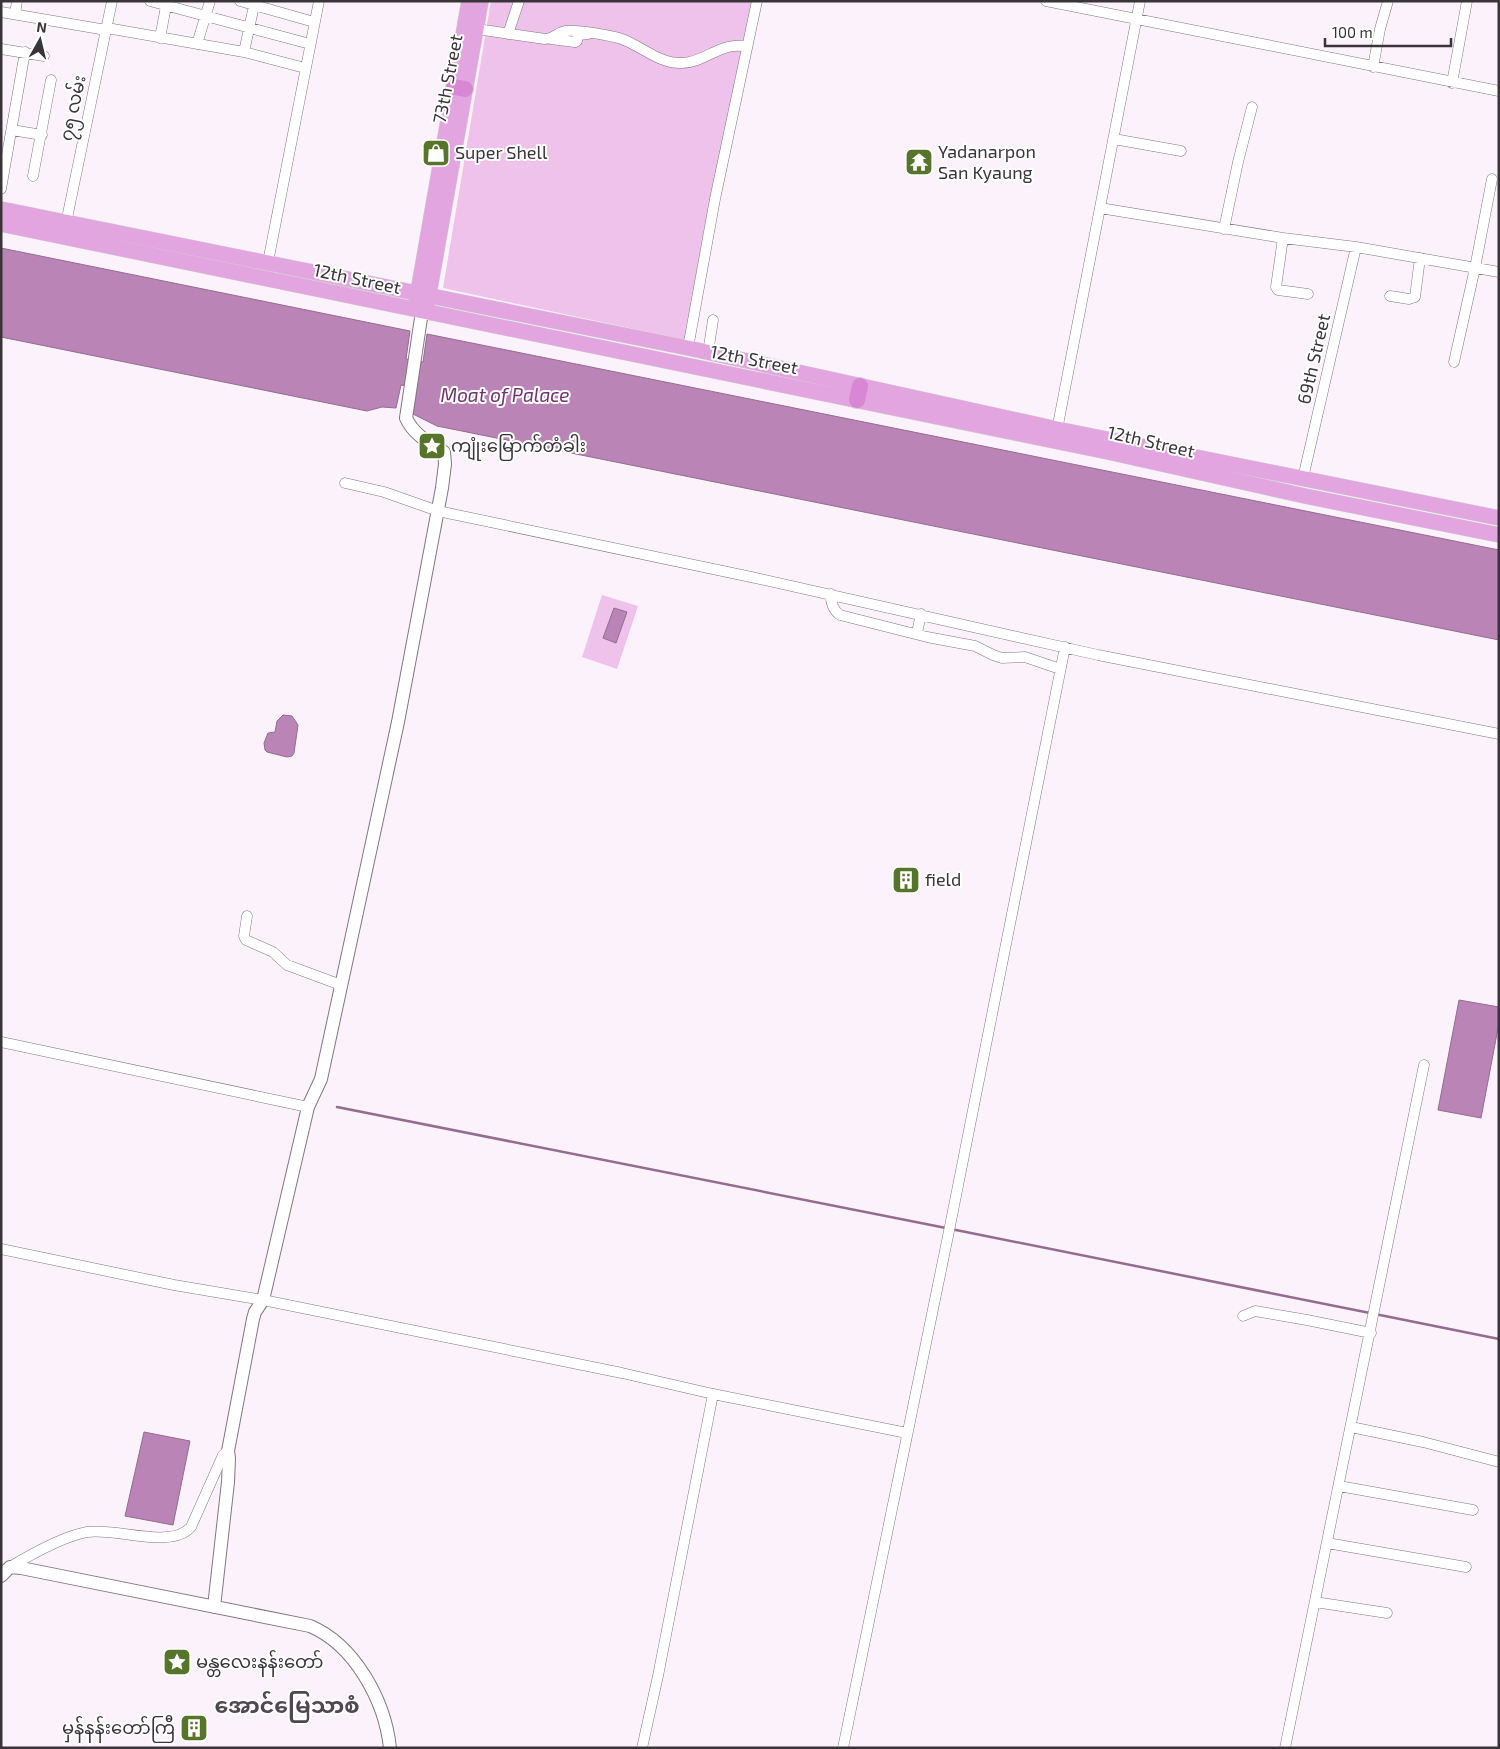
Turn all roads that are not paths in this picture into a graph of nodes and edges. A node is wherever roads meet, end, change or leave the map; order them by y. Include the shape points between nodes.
1 (17, 1) edge
2 (112, 1) edge
3 (150, 1) edge
4 (210, 1) edge
5 (240, 1) edge
6 (319, 1) edge
7 (469, 1) edge
8 (481, 1) edge
9 (519, 1) edge
10 (757, 1) edge
11 (1046, 1) edge
12 (1140, 1) edge
13 (1388, 1) edge
14 (1467, 1) edge
15 (167, 3) edge
16 (254, 3) edge
17 (1, 12) edge
18 (15, 14) junction
19 (205, 16) junction
20 (1137, 19) junction
21 (314, 22) junction
22 (248, 27) junction
23 (470, 28) junction
24 (106, 29) junction
25 (508, 34) junction
26 (160, 38) junction
27 (197, 44) junction
28 (310, 44) junction
29 (747, 46) junction
30 (1, 48) edge
31 (25, 52) junction
32 (244, 52) junction
33 (44, 56) dead end
34 (1373, 67) junction
35 (305, 68) junction
36 (51, 80) dead end
37 (1452, 83) junction
38 (1499, 91) edge
39 (1252, 107) dead end
40 (12, 130) junction
41 (42, 135) junction
42 (1114, 139) junction
43 (1181, 151) dead end
44 (4, 161) edge
45 (34, 176) dead end
46 (1492, 180) dead end
47 (1, 189) edge
48 (1, 208) edge
49 (1100, 208) junction
50 (67, 222) junction
51 (1, 224) edge
52 (1224, 229) junction
53 (64, 237) junction
54 (1283, 238) junction
55 (1356, 247) junction
56 (1420, 258) junction
57 (268, 262) junction
58 (1475, 268) junction
59 (1499, 272) edge
60 (1308, 294) dead end
61 (423, 295) junction
62 (1390, 296) dead end
63 (420, 317) junction
64 (713, 320) dead end
65 (688, 348) junction
66 (708, 353) junction
67 (1454, 362) dead end
68 (859, 393) junction
69 (1056, 435) junction
70 (1303, 478) junction
71 (345, 483) dead end
72 (438, 511) junction
73 (1499, 518) edge
74 (1499, 535) edge
75 (831, 594) junction
76 (920, 614) junction
77 (917, 634) junction
78 (1065, 647) junction
79 (1060, 669) junction
80 (1499, 734) edge
81 (247, 916) dead end
82 (341, 985) junction
83 (1, 1042) edge
84 (1424, 1065) dead end
85 (308, 1107) junction
86 (1, 1248) edge
87 (263, 1300) junction
88 (1243, 1316) dead end
89 (1370, 1333) junction
90 (712, 1394) junction
91 (1351, 1426) junction
92 (907, 1433) junction
93 (228, 1451) junction
94 (1499, 1462) edge
95 (1339, 1486) junction
96 (1474, 1510) dead end
97 (1327, 1543) junction
98 (1466, 1567) dead end
99 (6, 1572) edge
100 (1315, 1602) junction
101 (214, 1607) junction
102 (1387, 1612) dead end
103 (390, 1748) edge
104 (642, 1748) edge
105 (843, 1748) edge
106 (1285, 1748) edge

1 - 18 street
2 - 24 street, ၇၅ လမ်း
3 - 15 street
4 - 19 street
5 - 16 street
6 - 21 street
7 - 23 main road, 73th Street
8 - 23 main road, 73th Street
9 - 25 street
10 - 29 street
11 - 20 street
12 - 20 street
13 - 34 street
14 - 37 street
15 - 19 street
15 - 26 street
16 - 21 street
16 - 22 street
17 - 18 street
18 - 24 street
19 - 22 street
19 - 27 street
20 - 34 street
20 - 42 street
21 - 28 street
22 - 28 street
22 - 32 street
23 - 25 street
23 - 61 main road, 73th Street
24 - 26 street
24 - 50 street, ၇၅ လမ်း
25 - 29 street via 551,39 568,31 618,38 657,58 675,63 694,61 725,47
26 - 27 street
27 - 32 street
28 - 35 street
29 - 65 street
30 - 31 street
31 - 33 street
31 - 40 street
32 - 35 street
34 - 37 street
35 - 57 street
36 - 41 street
37 - 38 street
39 - 52 street
40 - 41 street
40 - 44 street
41 - 45 street
42 - 43 street
42 - 49 street
44 - 47 street
46 - 58 street
48 - 50 main road, 12th Street
49 - 52 street
49 - 69 street
50 - 53 street, ၇၅ လမ်း
50 - 57 main road, 12th Street
51 - 53 main road, 12th Street
52 - 54 street
53 - 63 main road, 12th Street
54 - 55 street
54 - 60 street via 1276,287 1278,290
55 - 56 street
55 - 70 street, 69th Street
56 - 58 street
56 - 62 street via 1415,297
57 - 61 main road, 12th Street
58 - 59 street
58 - 67 street
61 - 63 main road, 73th Street
61 - 65 main road, 12th Street
63 - 68 main road, 12th Street
63 - 72 street via 405,415 413,430 445,454
64 - 66 street
65 - 66 main road, 12th Street
66 - 68 main road, 12th Street
68 - 69 main road, 12th Street
69 - 70 main road, 12th Street
69 - 74 main road, 12th Street via 1108,452
70 - 73 main road, 12th Street
71 - 72 street via 384,492
72 - 75 street
72 - 82 street via 398,722
75 - 76 street
75 - 77 street via 835,610 840,615
76 - 77 street
76 - 78 street
77 - 79 street via 975,646 1002,658 1025,657
78 - 79 street
78 - 80 street
79 - 92 street
81 - 82 street via 246,940 273,952 287,965
82 - 85 street via 321,1079
83 - 85 street
84 - 89 street
85 - 87 street
86 - 87 street via 174,1285
87 - 90 street via 622,1372
87 - 93 street via 253,1319
88 - 89 street via 1254,1311
89 - 91 street
90 - 92 street
90 - 104 street
91 - 94 street
91 - 95 street
92 - 105 street
93 - 99 street via 223,1455 191,1527 184,1534 166,1537 87,1532 62,1541
93 - 101 street via 228,1482
95 - 96 street
95 - 97 street
97 - 98 street
97 - 100 street
99 - 101 street via 21,1568
100 - 102 street
100 - 106 street
101 - 103 street via 310,1626 334,1639 361,1669 386,1723

